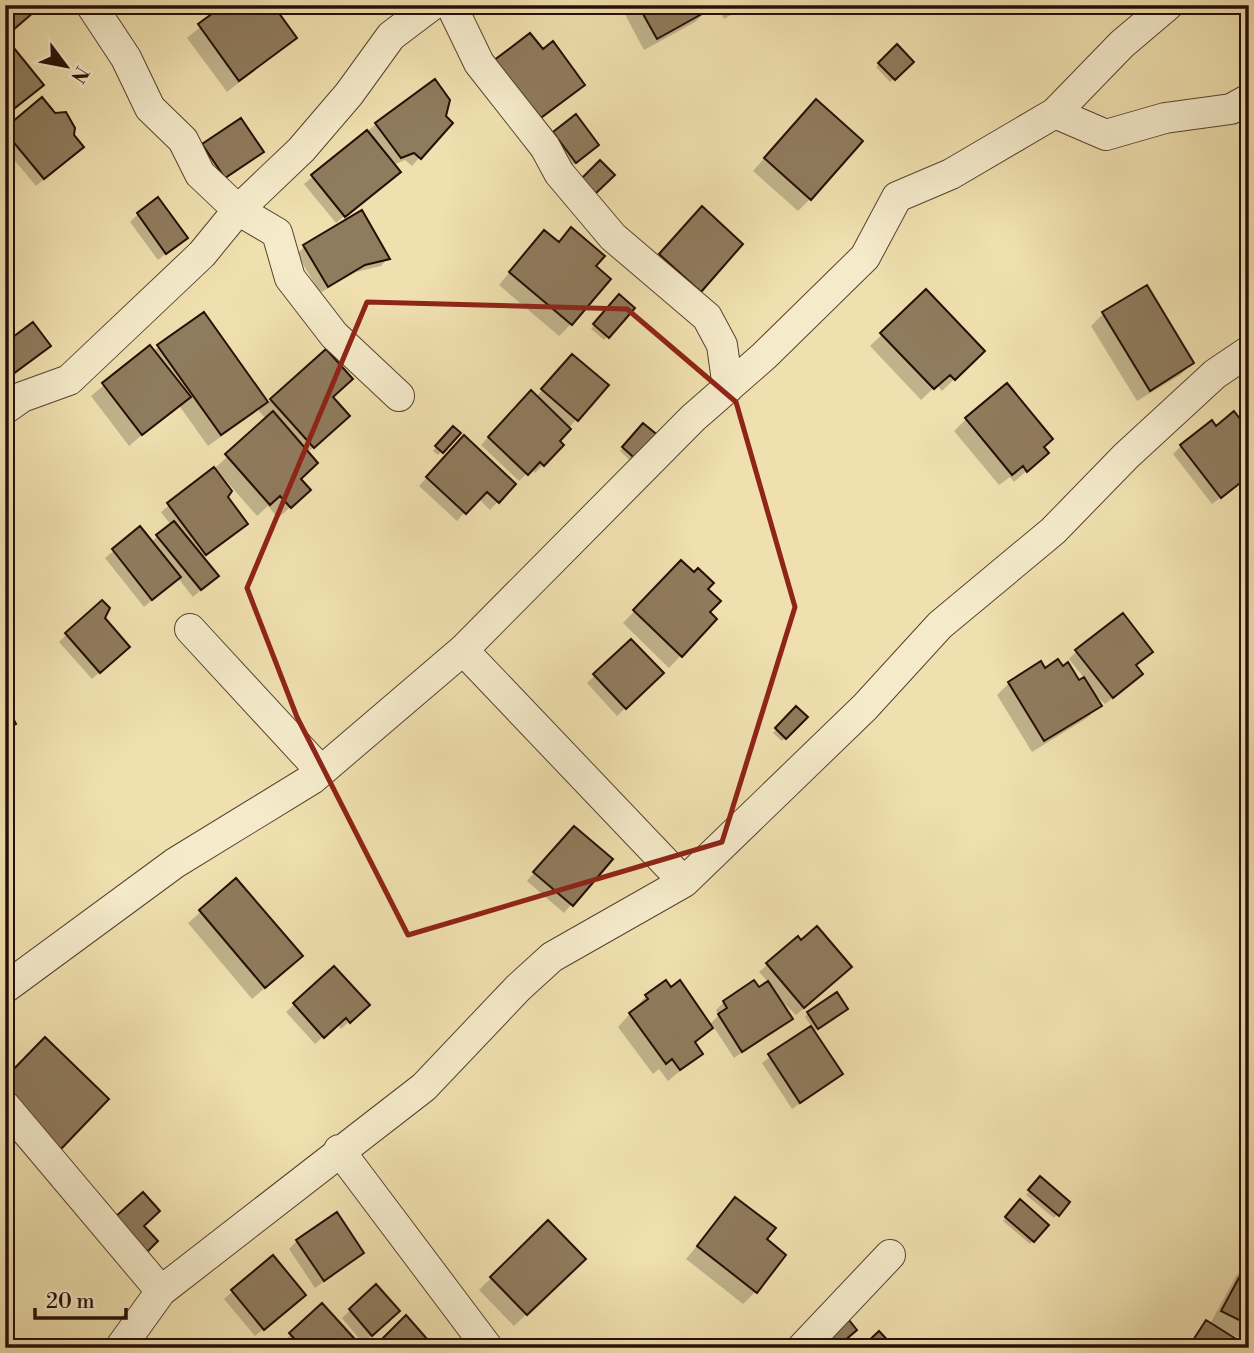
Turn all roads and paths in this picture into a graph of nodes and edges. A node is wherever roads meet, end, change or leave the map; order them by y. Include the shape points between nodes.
1 (91, 5) edge
2 (432, 5) edge
3 (451, 5) edge
4 (1168, 5) edge
5 (1249, 99) edge
6 (1055, 113) junction
7 (238, 210) junction
8 (1249, 351) edge
9 (728, 388) junction
10 (399, 396) dead end
11 (5, 409) edge
12 (190, 629) dead end
13 (463, 650) junction
14 (321, 771) junction
15 (684, 882) junction
16 (5, 988) edge
17 (5, 1106) edge
18 (339, 1150) junction
19 (890, 1255) dead end
20 (161, 1291) junction
21 (120, 1348) edge
22 (488, 1348) edge
23 (802, 1348) edge

1 - 7 street via 150,108 183,140 200,174
2 - 7 street via 391,36 301,150
3 - 9 street via 480,63 545,147 559,173 613,237 707,317 722,345
4 - 6 street via 1122,44
5 - 6 street via 1231,109 1165,118 1106,135
6 - 9 street via 951,174 897,197 865,257
7 - 10 street via 277,233 290,278 334,335
7 - 11 street via 202,254 69,380 22,397
8 - 15 street via 1215,374 1053,531 940,625 864,707
9 - 13 street
12 - 14 street
13 - 14 street
13 - 15 street
14 - 16 street via 175,863
15 - 18 street via 552,957 424,1087
17 - 20 street
18 - 20 street
18 - 22 street
19 - 23 street
20 - 21 street

